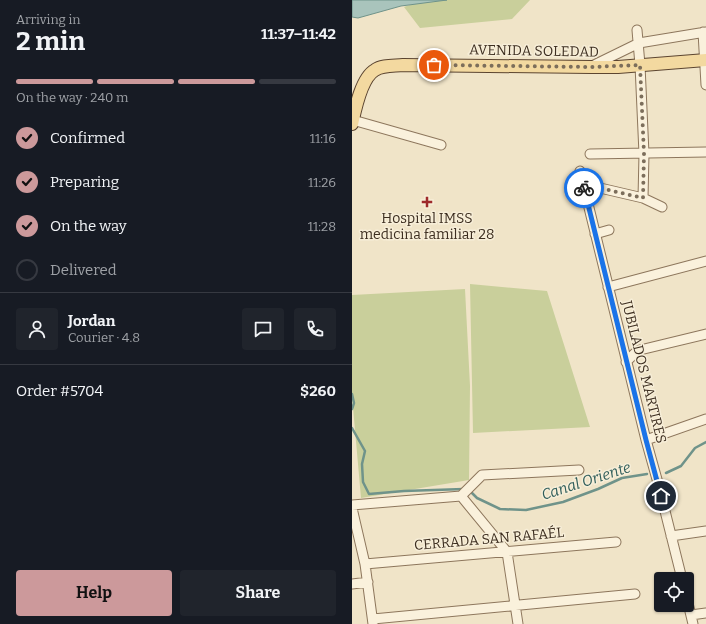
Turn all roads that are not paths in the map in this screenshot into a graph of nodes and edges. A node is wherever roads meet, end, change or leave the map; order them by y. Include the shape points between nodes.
1 (637, 30) dead end
2 (704, 32) edge
3 (639, 43) junction
4 (705, 60) edge
5 (640, 65) junction
6 (591, 67) junction
7 (706, 85) edge
8 (353, 122) edge
9 (441, 145) dead end
10 (706, 152) edge
11 (590, 154) dead end
12 (644, 154) junction
13 (580, 171) dead end
14 (583, 184) junction
15 (643, 198) junction
16 (662, 207) dead end
17 (609, 230) dead end
18 (595, 234) junction
19 (706, 261) edge
20 (608, 287) junction
21 (706, 334) edge
22 (626, 362) junction
23 (706, 420) edge
24 (646, 440) junction
25 (579, 470) dead end
26 (461, 496) junction
27 (352, 505) edge
28 (352, 508) edge
29 (706, 530) edge
30 (671, 536) junction
31 (616, 542) dead end
32 (508, 552) junction
33 (365, 564) junction
34 (680, 572) edge
35 (368, 582) junction
36 (352, 584) edge
37 (635, 594) dead end
38 (516, 607) junction
39 (706, 613) edge
40 (692, 620) edge
41 (373, 622) edge
42 (518, 624) edge

1 - 3 street
2 - 3 street
2 - 4 street
3 - 5 street
3 - 6 street
4 - 5 main road, AVENIDA SOLEDAD
4 - 7 street
5 - 6 main road, AVENIDA SOLEDAD
5 - 12 street
6 - 8 main road, AVENIDA SOLEDAD via 388,66 375,70 366,79
8 - 9 street
10 - 12 street
11 - 12 street
12 - 15 street
13 - 14 street, JUBILADOS MARTIRES
14 - 15 street
14 - 18 street, JUBILADOS MARTIRES
15 - 16 street
17 - 18 street
18 - 20 street, JUBILADOS MARTIRES
19 - 20 street
20 - 22 street, JUBILADOS MARTIRES
21 - 22 street via 640,350
22 - 24 street, JUBILADOS MARTIRES
23 - 24 street
24 - 30 street, JUBILADOS MARTIRES
25 - 26 street via 482,475
26 - 27 street
26 - 32 street
28 - 33 street
29 - 30 street
30 - 34 street, JUBILADOS MARTIRES
31 - 32 street, CERRADA SAN RAFAÉL
32 - 33 street, CERRADA SAN RAFAÉL
32 - 38 street
33 - 35 street
35 - 36 street
35 - 41 street
37 - 38 street
38 - 41 street
38 - 42 street
39 - 40 street

